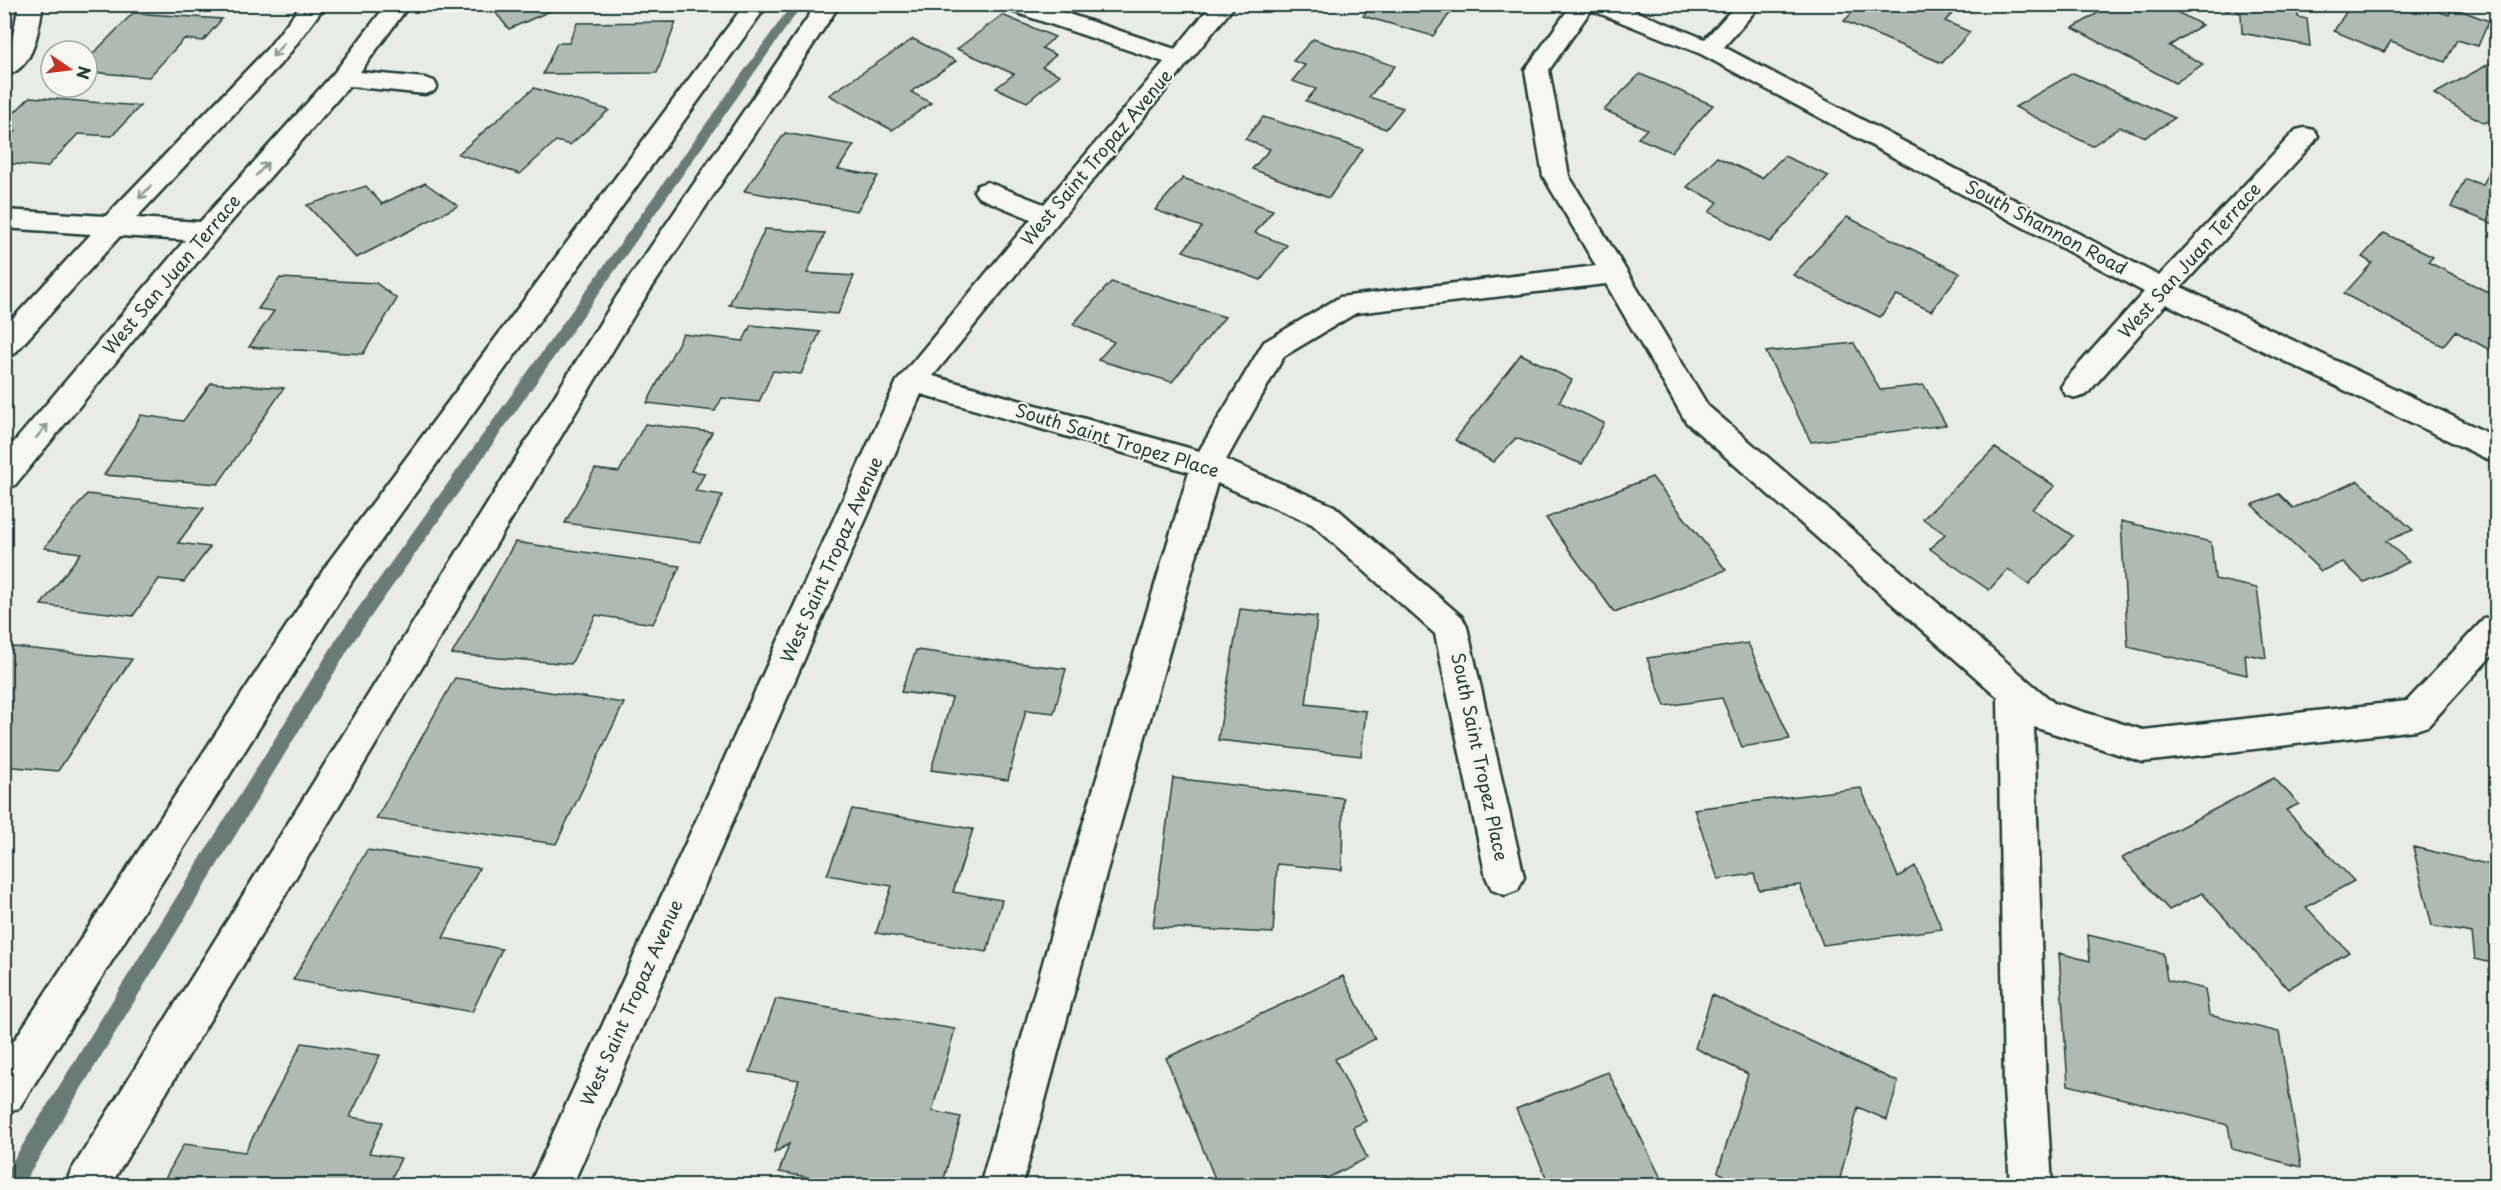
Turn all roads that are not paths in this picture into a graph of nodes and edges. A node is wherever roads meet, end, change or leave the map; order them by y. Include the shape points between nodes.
1 (23, 4) edge
2 (31, 4) edge
3 (315, 4) edge
4 (399, 4) edge
5 (757, 4) edge
6 (829, 4) edge
7 (1013, 4) edge
8 (1225, 4) edge
9 (1584, 4) edge
10 (1596, 4) edge
11 (1750, 4) edge
12 (4, 9) edge
13 (1709, 49) junction
14 (1180, 59) junction
15 (4, 69) edge
16 (343, 78) junction
17 (425, 86) dead end
18 (2305, 136) dead end
19 (987, 191) dead end
20 (1049, 216) junction
21 (4, 219) edge
22 (113, 226) junction
23 (207, 232) junction
24 (1613, 274) junction
25 (2162, 290) junction
26 (4, 347) edge
27 (912, 381) junction
28 (2076, 387) dead end
29 (2496, 450) edge
30 (1207, 465) junction
31 (4, 476) edge
32 (2496, 629) edge
33 (2015, 690) junction
34 (1505, 878) dead end
35 (4, 1094) edge
36 (86, 1185) edge
37 (550, 1185) edge
38 (1001, 1185) edge
39 (2031, 1185) edge

1 - 12 street
2 - 15 street via 22,48
3 -> 22 street via 277,53
4 - 16 street, West San Juan Terrace
5 - 35 street via 342,569
6 - 36 street via 627,303
7 - 14 street
8 - 14 street, West Saint Tropaz Avenue
9 - 24 street via 1537,70 1556,176
10 - 13 street, South Shannon Road
11 - 13 street
13 - 25 street, South Shannon Road
14 - 20 street, West Saint Tropaz Avenue
16 - 17 street
23 -> 16 street, West San Juan Terrace
18 - 25 street, West San Juan Terrace
19 - 20 street
20 - 27 street, West Saint Tropaz Avenue
21 - 22 street
22 - 23 street
22 - 26 street
31 -> 23 street, West San Juan Terrace
24 - 30 street via 1350,304 1274,349
24 - 33 street via 1697,414
25 - 28 street, West San Juan Terrace
25 - 29 street, South Shannon Road
27 - 30 street, South Saint Tropez Place
27 - 37 street, West Saint Tropaz Avenue
30 - 34 street, South Saint Tropez Place via 1323,515 1450,627
30 - 38 street
32 - 33 street via 2416,715 2143,746 2043,715
33 - 39 street

